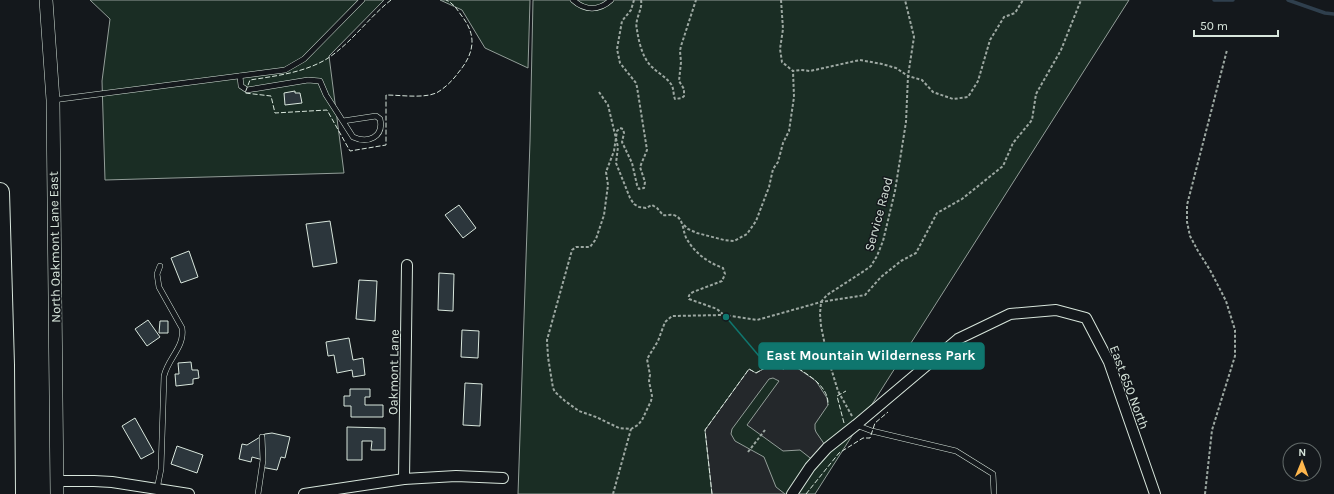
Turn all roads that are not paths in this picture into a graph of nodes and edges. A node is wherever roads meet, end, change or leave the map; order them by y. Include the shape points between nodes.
1 (46, 0) edge
2 (362, 0) edge
3 (573, 0) edge
4 (611, 0) edge
5 (240, 76) junction
6 (53, 100) junction
7 (343, 120) junction
8 (0, 192) edge
9 (407, 265) dead end
10 (160, 266) dead end
11 (5, 365) junction
12 (856, 425) junction
13 (262, 437) dead end
14 (503, 478) dead end
15 (404, 479) junction
16 (57, 488) edge
17 (157, 490) junction
18 (6, 494) edge
19 (17, 494) edge
20 (189, 494) edge
21 (258, 494) edge
22 (304, 494) edge
23 (792, 494) edge
24 (994, 494) edge
25 (1155, 494) edge

1 - 6 street, North Oakmont Lane East
2 - 5 lane via 304,59 285,70
3 - 4 lane via 580,6 595,9 603,7
5 - 6 lane
5 - 7 lane via 241,86 246,90 308,80 320,81
6 - 16 street, North Oakmont Lane East
7 - 7 lane via 353,137 359,140 373,138 381,129 380,119 376,116
8 - 11 highway
9 - 15 street, Oakmont Lane
10 - 17 lane via 157,274 159,287 182,328 182,339 164,376 161,469
11 - 18 highway
11 - 19 highway
12 - 23 street, East 650 North via 814,461
12 - 24 lane via 956,451 993,474
12 - 25 street, East 650 North via 958,339 1010,314 1056,310 1086,318 1109,362
13 - 21 lane via 263,460
14 - 15 street via 456,476
15 - 22 street
16 - 17 street via 94,481
17 - 20 street

